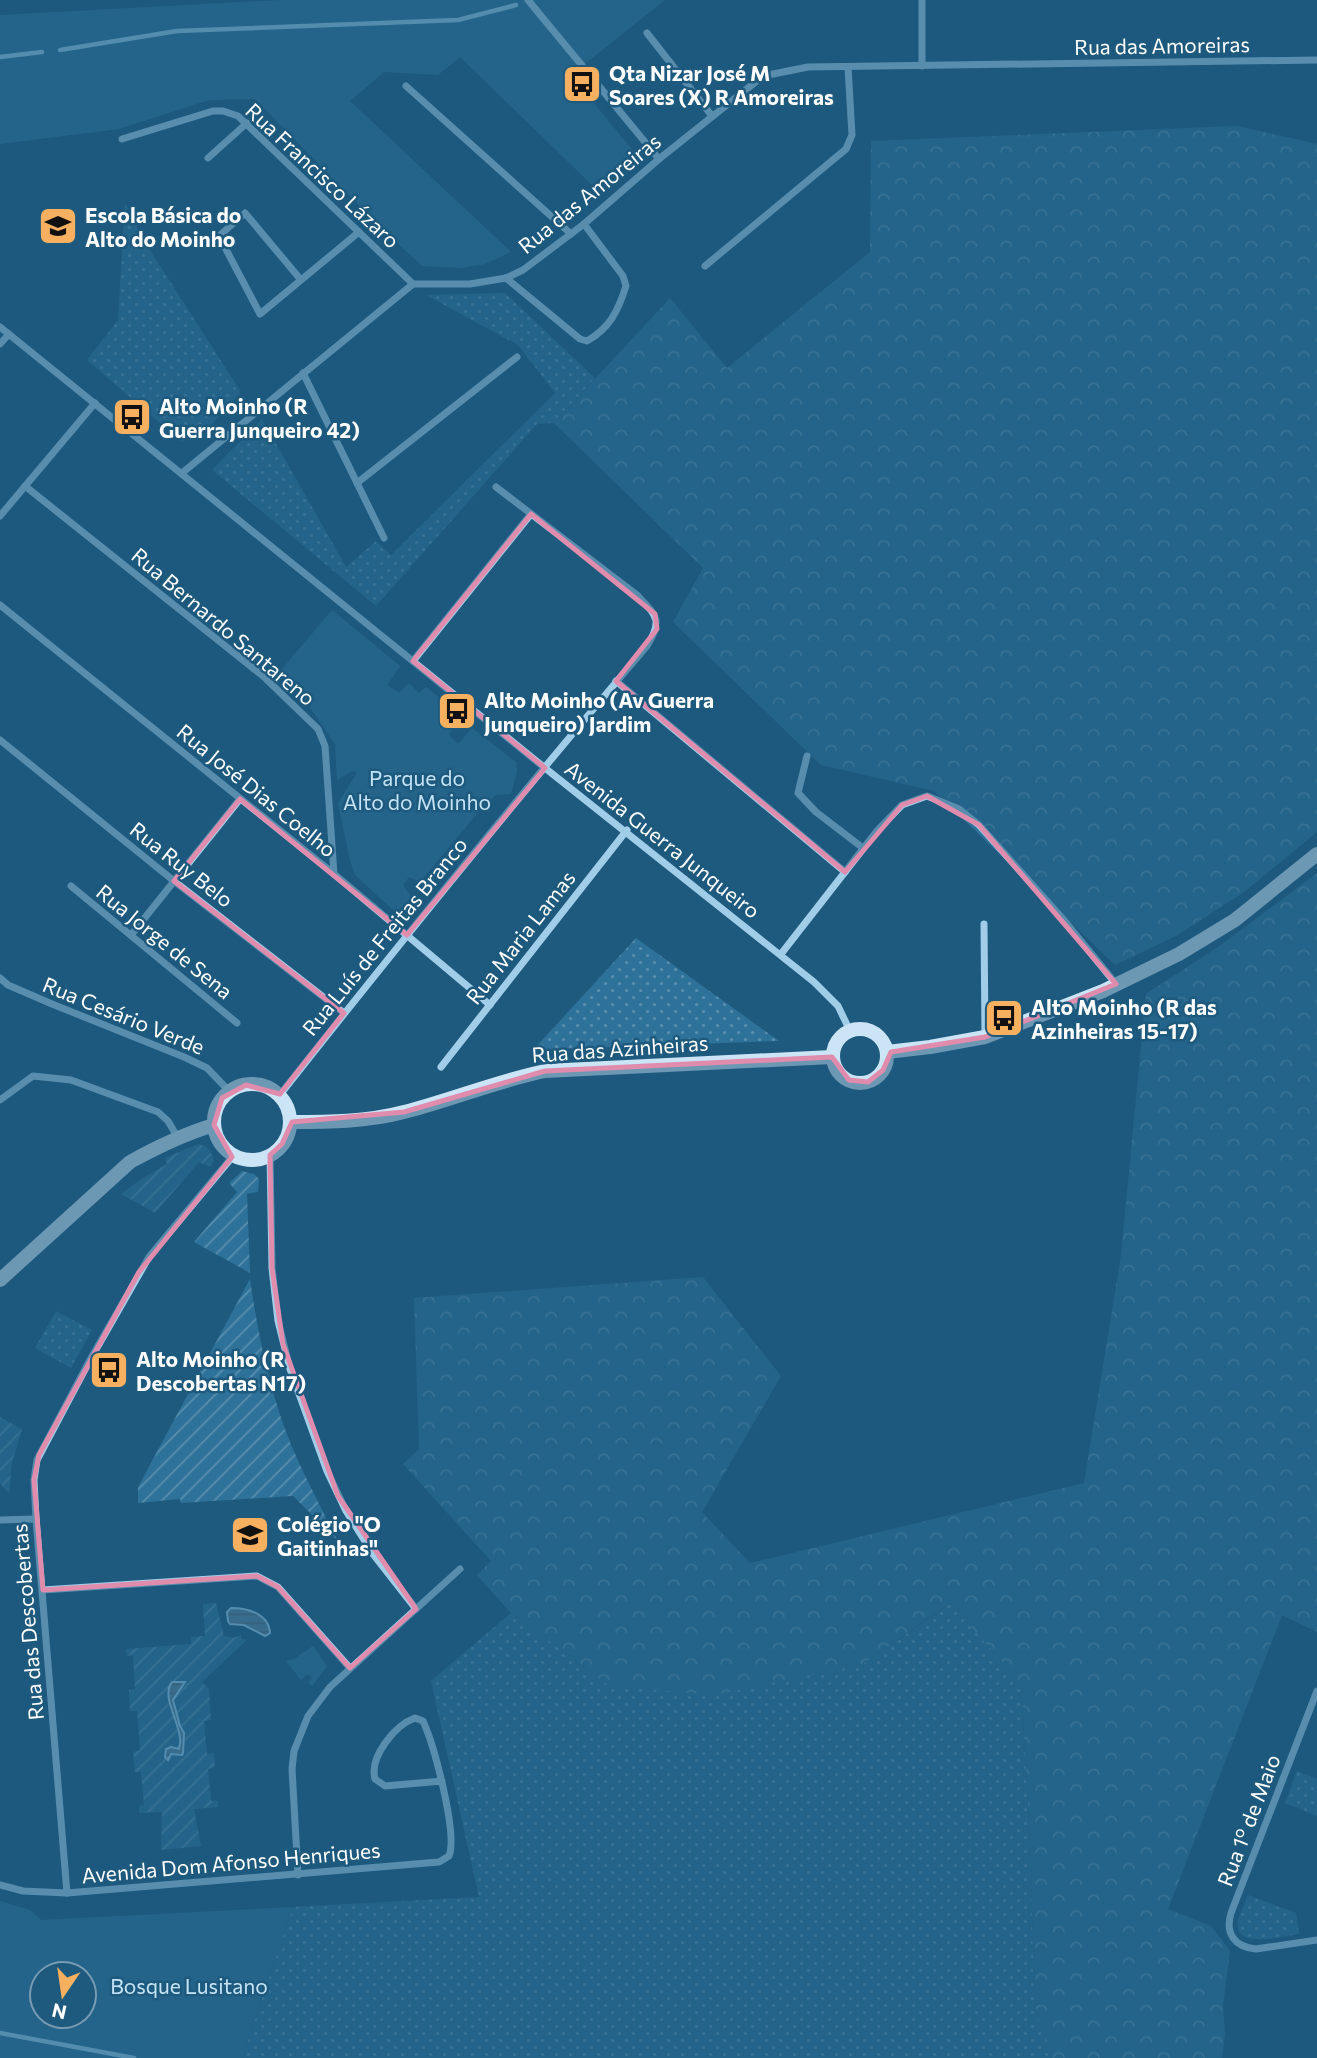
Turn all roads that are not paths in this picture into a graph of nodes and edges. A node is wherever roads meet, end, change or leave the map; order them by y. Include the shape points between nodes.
1 (528, 0) edge
2 (922, 0) edge
3 (647, 33) dead end
4 (1317, 60) edge
5 (922, 66) junction
6 (848, 67) junction
7 (406, 86) dead end
8 (712, 116) junction
9 (247, 123) junction
10 (122, 139) dead end
11 (208, 158) dead end
12 (659, 159) junction
13 (584, 224) junction
14 (359, 232) junction
15 (570, 234) junction
16 (705, 266) dead end
17 (506, 278) junction
18 (301, 280) junction
19 (412, 284) junction
20 (0, 327) edge
21 (9, 334) junction
22 (0, 344) edge
23 (517, 357) dead end
24 (303, 373) junction
25 (95, 403) junction
26 (181, 473) junction
27 (357, 483) junction
28 (25, 486) junction
29 (496, 488) dead end
30 (531, 514) junction
31 (0, 516) edge
32 (384, 538) dead end
33 (1, 607) edge
34 (413, 660) junction
35 (616, 681) junction
36 (0, 740) edge
37 (807, 756) dead end
38 (545, 768) junction
39 (240, 799) junction
40 (626, 830) junction
41 (863, 848) junction
42 (1317, 854) edge
43 (845, 872) junction
44 (334, 874) junction
45 (174, 881) junction
46 (71, 886) dead end
47 (984, 924) dead end
48 (131, 935) junction
49 (407, 935) junction
50 (781, 954) junction
51 (0, 978) edge
52 (1116, 984) junction
53 (490, 1005) junction
54 (344, 1013) junction
55 (237, 1023) dead end
56 (850, 1031) junction
57 (985, 1037) junction
58 (887, 1052) junction
59 (832, 1057) junction
60 (441, 1067) dead end
61 (229, 1091) junction
62 (279, 1096) junction
63 (0, 1100) edge
64 (290, 1122) junction
65 (214, 1125) junction
66 (178, 1138) junction
67 (234, 1155) junction
68 (270, 1155) junction
69 (0, 1280) edge
70 (36, 1519) junction
71 (0, 1520) edge
72 (460, 1569) dead end
73 (43, 1590) junction
74 (416, 1609) junction
75 (350, 1668) junction
76 (1317, 1692) edge
77 (442, 1781) junction
78 (298, 1875) junction
79 (0, 1885) edge
80 (66, 1893) junction
81 (1316, 1940) edge
82 (1317, 1950) edge

1 - 12 street
2 - 5 street
3 - 8 street
4 - 5 street, Rua das Amoreiras
5 - 6 street, Rua das Amoreiras
6 - 8 street, Rua das Amoreiras via 808,67 763,76
6 - 16 street via 852,135 846,149
7 - 15 street
8 - 12 street, Rua das Amoreiras
9 - 10 street, Rua Francisco Lázaro via 233,114 213,111
9 - 11 street
9 - 14 street, Rua Francisco Lázaro
12 - 13 street, Rua das Amoreiras
13 - 15 street, Rua das Amoreiras
13 - 17 street via 626,286 613,321 600,334 587,341 580,339
14 - 18 street
14 - 19 street, Rua Francisco Lázaro
15 - 17 street, Rua das Amoreiras
17 - 19 street, Rua das Amoreiras via 470,284
18 - 18 street via 260,314 219,236 245,214
19 - 24 street
20 - 21 street, Avenida Guerra Junqueiro
21 - 22 street
21 - 25 street, Avenida Guerra Junqueiro
23 - 27 street
24 - 26 street
24 - 27 street
25 - 26 street, Avenida Guerra Junqueiro
25 - 28 street
26 - 34 street, Avenida Guerra Junqueiro
27 - 32 street
28 - 31 street
28 - 44 street, Rua Bernardo Santareno via 263,676 318,729 325,746
29 - 30 street, Rua Luís de Freitas Branco
30 - 34 street
30 - 35 street, Rua Luís de Freitas Branco via 654,614 657,629
33 - 39 street, Rua José Dias Coelho
34 - 38 street, Avenida Guerra Junqueiro
35 - 38 street, Rua Luís de Freitas Branco
35 - 43 street
36 - 45 street, Rua Ruy Belo
37 - 41 street via 798,793
38 - 40 street, Avenida Guerra Junqueiro
38 - 49 street, Rua Luís de Freitas Branco
39 - 44 street, Rua José Dias Coelho
39 - 45 street
40 - 50 street, Avenida Guerra Junqueiro
40 - 53 street, Rua Maria Lamas
41 - 43 street
41 - 52 street via 902,805 916,798 927,796 959,809 979,825
42 - 52 street via 1235,920
43 - 50 street
44 - 49 street, Rua José Dias Coelho
45 - 48 street
45 - 54 street, Rua Ruy Belo
46 - 48 street, Rua Jorge de Sena
47 - 57 street
48 - 55 street, Rua Jorge de Sena
49 - 53 street, Rua José Dias Coelho
49 - 54 street, Rua Luís de Freitas Branco
50 - 56 street, Avenida Guerra Junqueiro via 838,1006
51 - 61 street, Rua Cesário Verde via 207,1068
52 - 57 street
53 - 60 street, Rua Maria Lamas
54 - 62 street, Rua Luís de Freitas Branco
56 - 58 street via 869,1030 884,1042
56 - 59 street via 837,1041
57 - 58 street
58 - 59 street via 877,1077 858,1083 841,1075
59 - 64 street, Rua das Azinheiras via 545,1071 404,1112
61 - 62 street via 255,1084
61 - 65 street via 217,1106
62 - 64 street
63 - 66 street via 33,1076 71,1080 158,1112
64 - 68 street via 282,1144
65 - 66 street
65 - 67 street via 220,1143
66 - 69 street via 130,1162
67 - 68 street via 252,1160
67 - 70 street, Rua das Descobertas via 149,1257 90,1360 37,1460
68 - 74 street via 272,1268 280,1333 290,1369 346,1511
70 - 71 street
70 - 73 street, Rua das Descobertas
72 - 74 street
73 - 75 street via 257,1576 274,1584
73 - 80 street, Rua das Descobertas
74 - 75 street
75 - 78 street via 313,1709 294,1751 291,1785
76 - 81 street, Rua 1º de Maio via 1229,1920 1230,1934 1247,1948
77 - 77 street via 385,1786 375,1779 374,1765 398,1729 415,1718 425,1726
77 - 78 street, Avenida Dom Afonso Henriques via 453,1843 449,1856 439,1863
78 - 80 street, Avenida Dom Afonso Henriques
79 - 80 street, Avenida Dom Afonso Henriques
81 - 82 street

